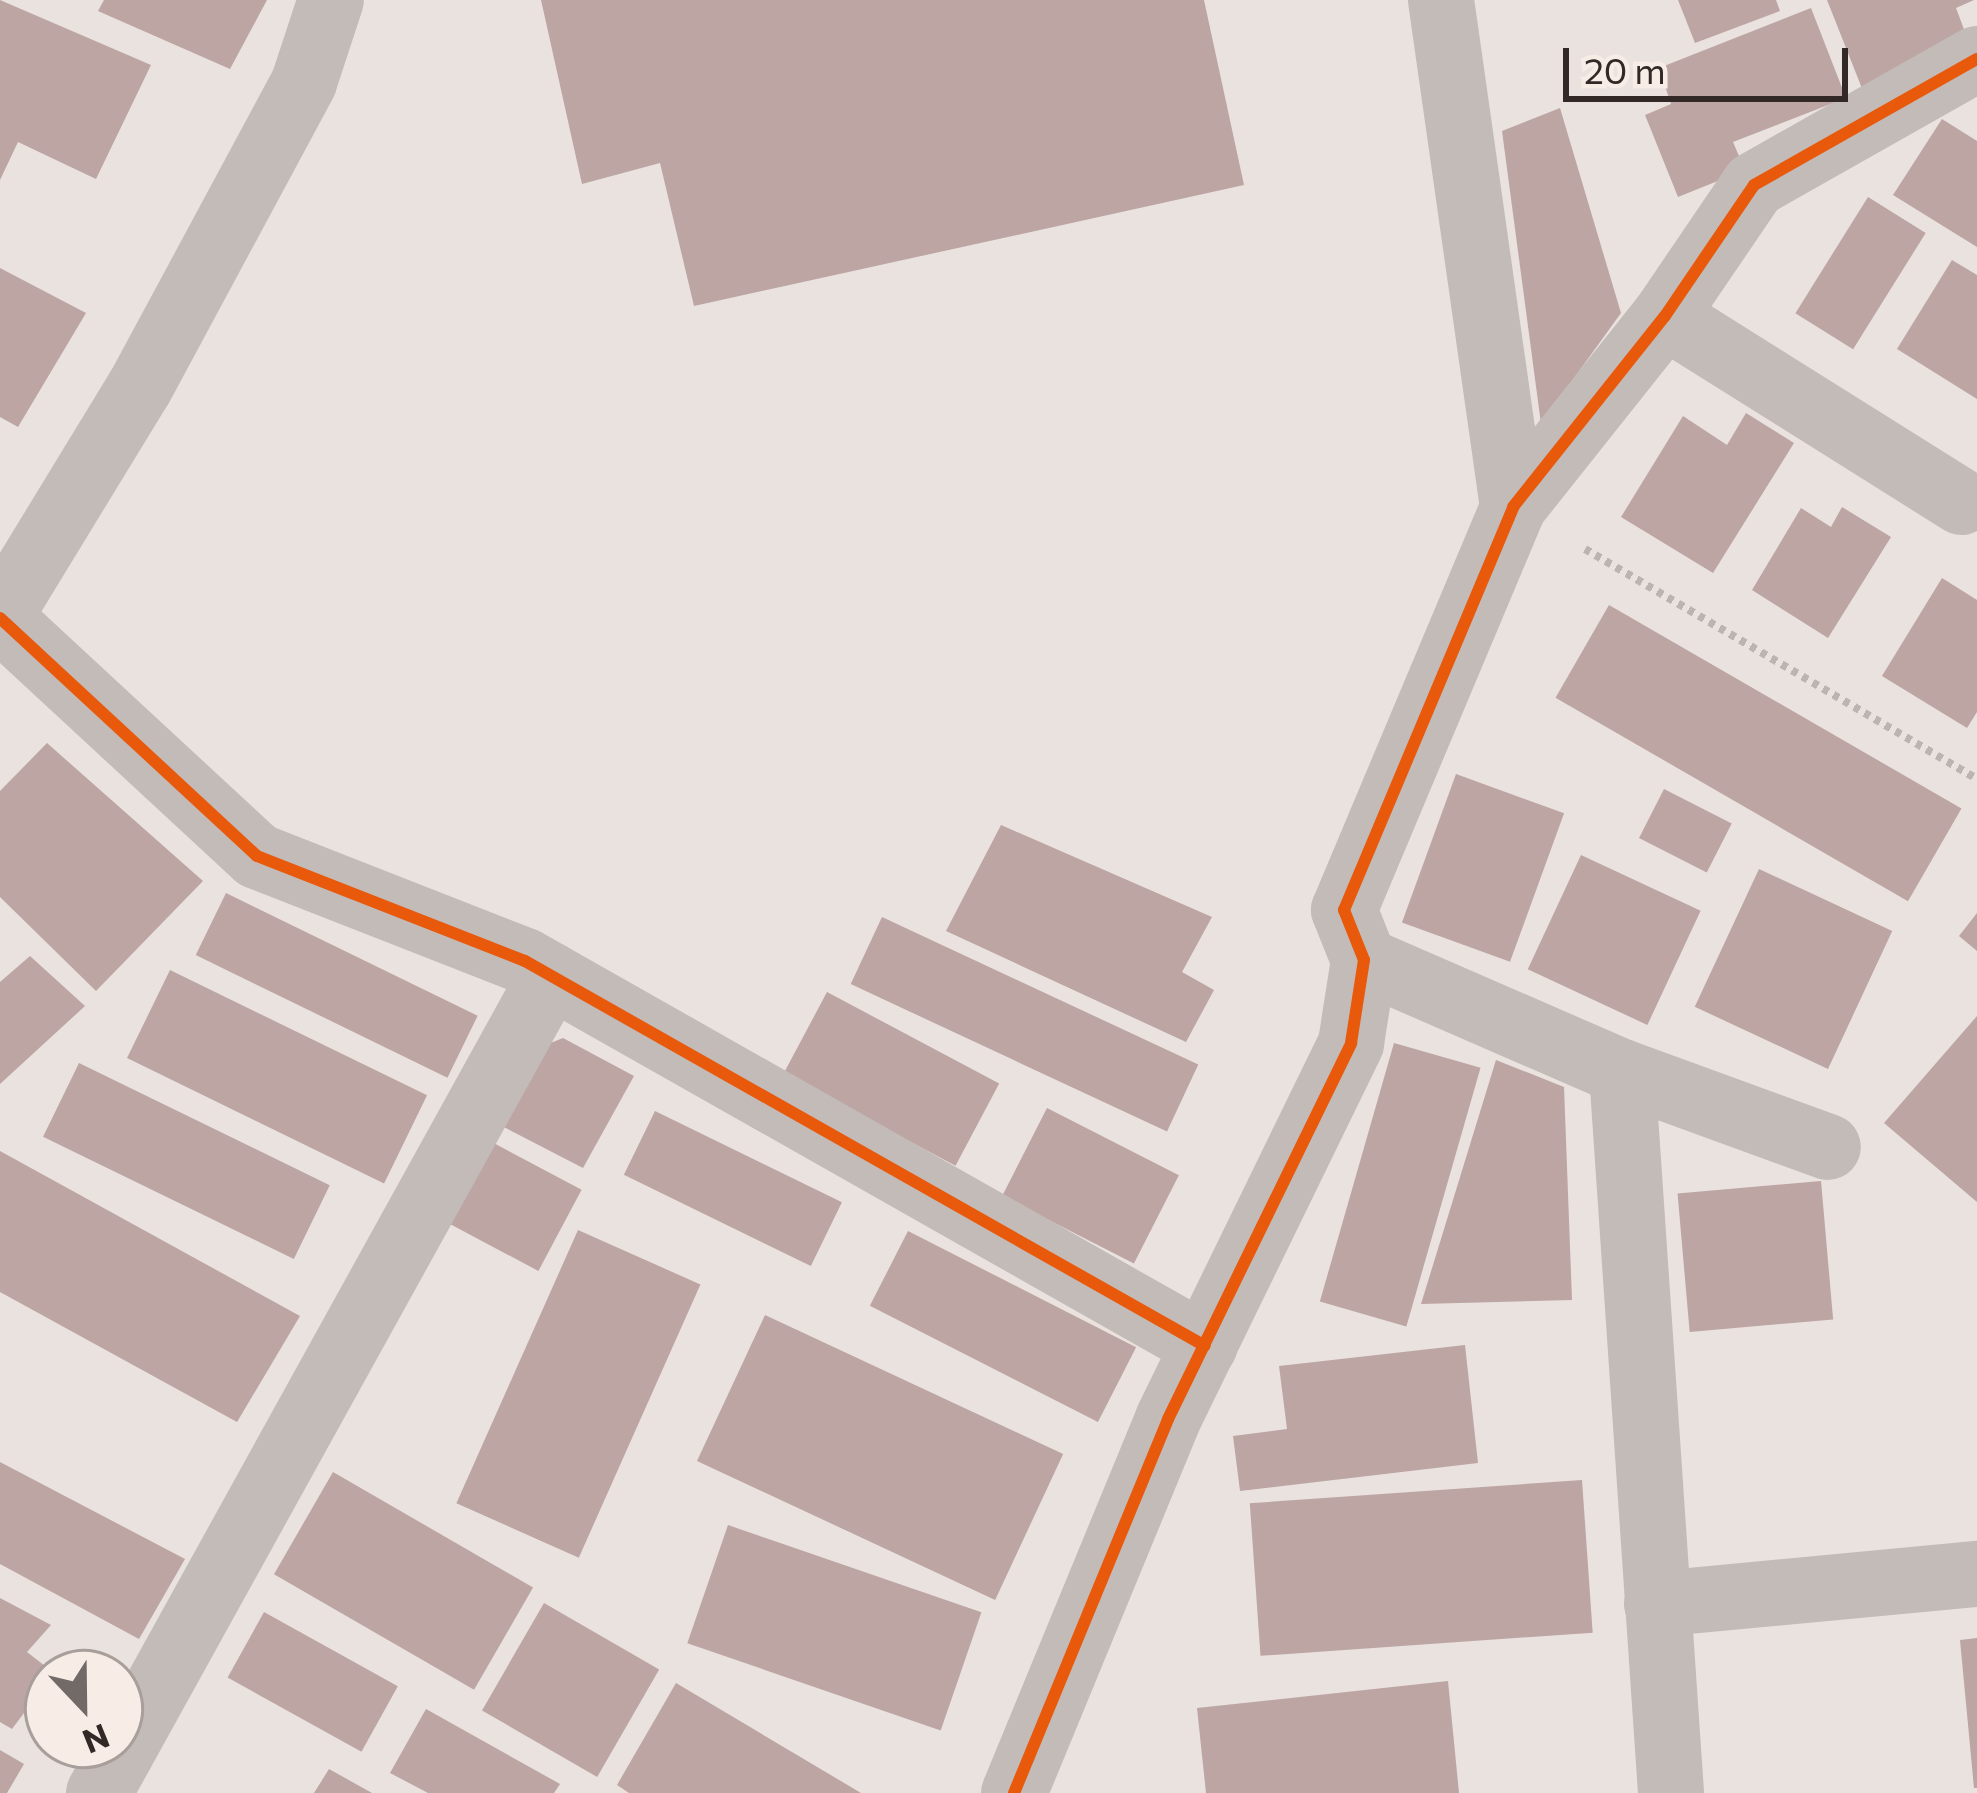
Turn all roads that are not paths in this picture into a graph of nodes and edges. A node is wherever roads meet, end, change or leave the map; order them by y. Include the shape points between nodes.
1 (332, 0) edge
2 (1441, 0) edge
3 (1977, 59) edge
4 (1665, 316) junction
5 (1961, 502) dead end
6 (1513, 507) junction
7 (0, 617) edge
8 (1364, 959) junction
9 (551, 976) junction
10 (1622, 1072) junction
11 (1828, 1147) dead end
12 (1205, 1346) junction
13 (1977, 1574) edge
14 (1658, 1604) junction
15 (99, 1793) edge
16 (1014, 1793) edge
17 (1671, 1793) edge

1 - 7 street via 304,82 140,387
2 - 6 street
3 - 4 street via 1754,185
4 - 5 street
4 - 6 street
6 - 8 street via 1344,910
7 - 9 street via 257,856 448,926
8 - 10 street
8 - 12 street via 1351,1043
9 - 12 street
9 - 15 street
10 - 11 street
10 - 14 street
12 - 16 street
13 - 14 street
14 - 17 street

